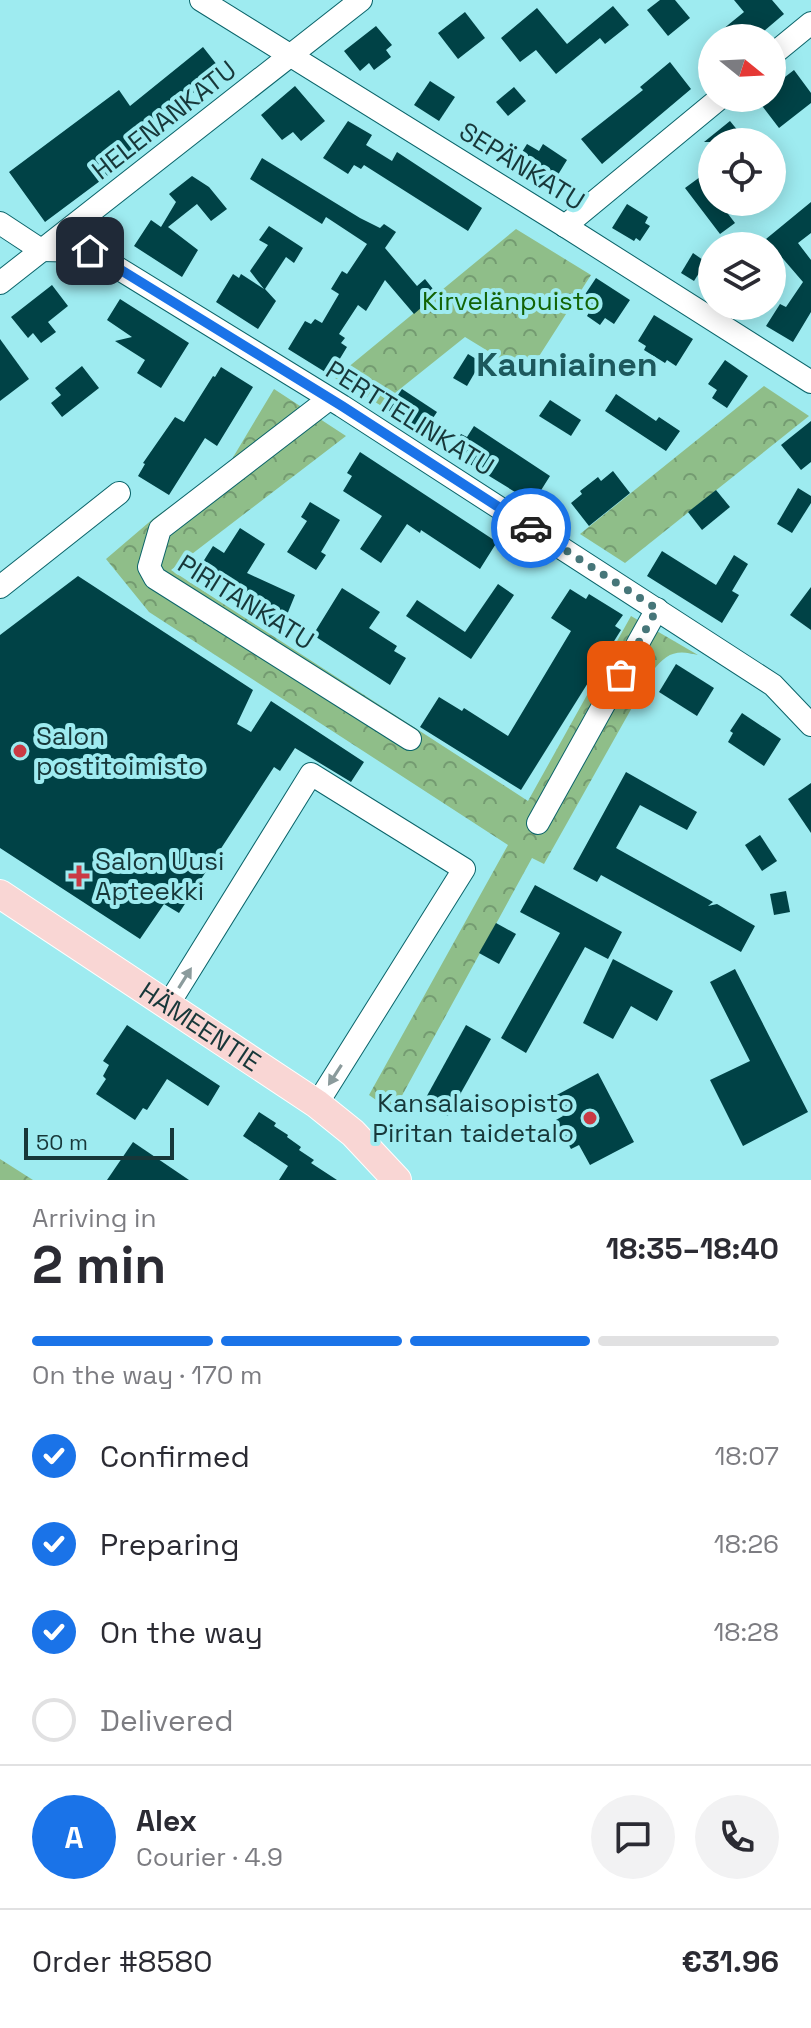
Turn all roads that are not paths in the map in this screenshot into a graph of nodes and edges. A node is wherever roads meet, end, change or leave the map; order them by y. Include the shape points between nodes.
1 (201, 0) edge
2 (361, 0) edge
3 (811, 23) edge
4 (786, 44) edge
5 (289, 56) junction
6 (703, 112) edge
7 (0, 223) edge
8 (565, 226) junction
9 (41, 250) junction
10 (0, 283) edge
11 (811, 382) edge
12 (329, 399) junction
13 (119, 493) dead end
14 (0, 587) edge
15 (657, 609) junction
16 (811, 725) edge
17 (410, 739) dead end
18 (538, 823) dead end
19 (0, 894) edge
20 (168, 1005) junction
21 (317, 1104) junction
22 (388, 1178) edge

1 - 5 street, SEPÄNKATU
2 - 5 street, HELENANKATU
3 - 4 street
5 - 8 street, SEPÄNKATU
5 - 9 street, HELENANKATU
6 - 8 street
7 - 9 street
8 - 11 street, SEPÄNKATU
9 - 10 street, HELENANKATU
9 - 12 street, PERTTELINKATU via 90,251
12 - 15 street, PERTTELINKATU
12 - 17 street, PIRITANKATU via 160,529 149,567 155,578
13 - 14 street
15 - 16 street, PERTTELINKATU via 773,685
15 - 18 street
19 - 20 main road, HÄMEENTIE
20 - 21 main road, HÄMEENTIE
20 -> 21 street via 311,774 464,869
21 - 22 main road, HÄMEENTIE via 353,1133

